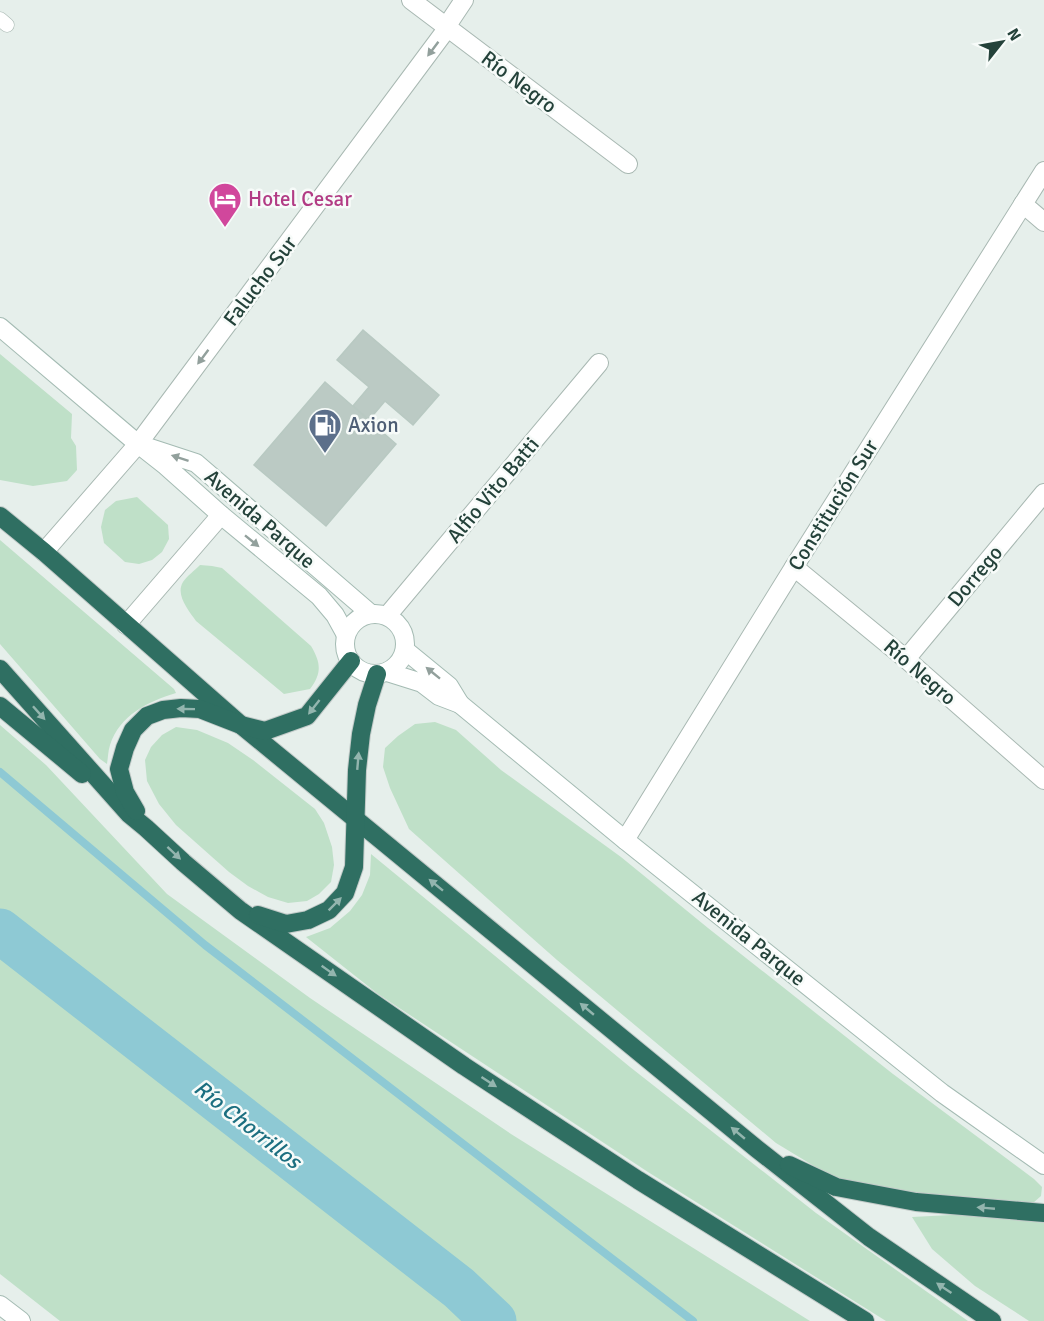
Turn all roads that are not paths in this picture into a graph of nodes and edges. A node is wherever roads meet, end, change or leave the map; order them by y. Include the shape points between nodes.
1 (411, 0) edge
2 (464, 0) edge
3 (446, 27) junction
4 (628, 164) dead end
5 (1041, 182) edge
6 (1023, 204) junction
7 (1044, 222) edge
8 (0, 327) edge
9 (599, 363) dead end
10 (138, 444) junction
11 (1044, 493) edge
12 (221, 515) junction
13 (0, 516) edge
14 (44, 552) junction
15 (794, 567) junction
16 (379, 615) junction
17 (126, 625) junction
18 (346, 635) junction
19 (405, 650) junction
20 (906, 659) junction
21 (351, 662) junction
22 (0, 669) edge
23 (382, 673) junction
24 (460, 704) junction
25 (0, 706) edge
26 (241, 725) junction
27 (1044, 780) edge
28 (129, 814) junction
29 (356, 820) junction
30 (146, 828) junction
31 (625, 840) junction
32 (241, 911) junction
33 (757, 1149) junction
34 (1044, 1165) edge
35 (1044, 1212) edge
36 (0, 1305) edge
37 (21, 1321) edge
38 (865, 1321) edge
39 (992, 1321) edge

1 - 3 street, Río Negro
2 - 3 street, Falucho Sur
3 - 4 street, Río Negro
3 -> 10 street, Falucho Sur
5 - 6 street, Constitución Sur
6 - 7 street
6 - 15 street, Constitución Sur
8 - 10 street, Avenida Parque
9 - 16 street, Alfio Vito Batti
10 - 12 street, Avenida Parque
10 - 14 street, Falucho Sur
16 -> 10 street, Avenida Parque via 196,463
11 - 20 street, Dorrego
12 - 17 street
12 -> 18 street, Avenida Parque via 319,597
13 - 14 highway
14 - 17 highway
15 - 20 street, Río Negro
15 - 31 street, Constitución Sur
16 - 18 street via 366,614 356,620
16 - 19 street via 395,621 402,630
17 - 26 highway
18 - 21 street via 346,655
19 - 23 street via 395,667
24 -> 19 street, Avenida Parque via 449,686
20 - 27 street, Río Negro
21 - 23 street via 359,670
21 -> 26 highway via 307,716 265,731
22 -> 28 highway
23 - 24 street, Avenida Parque via 422,682 439,696
29 -> 23 highway via 361,734 367,705
24 - 31 street, Avenida Parque
25 - 28 highway
26 - 29 highway
26 -> 30 highway via 200,709 181,708 147,716 133,730 119,769 124,792
28 - 30 highway
32 -> 29 highway via 286,924 308,920 329,910 345,893 354,867
33 -> 29 highway
30 -> 32 highway
31 - 34 street, Avenida Parque via 942,1093
32 -> 38 highway via 561,1130
35 -> 33 highway via 916,1202 836,1187
39 -> 33 highway via 869,1237
36 - 37 street

